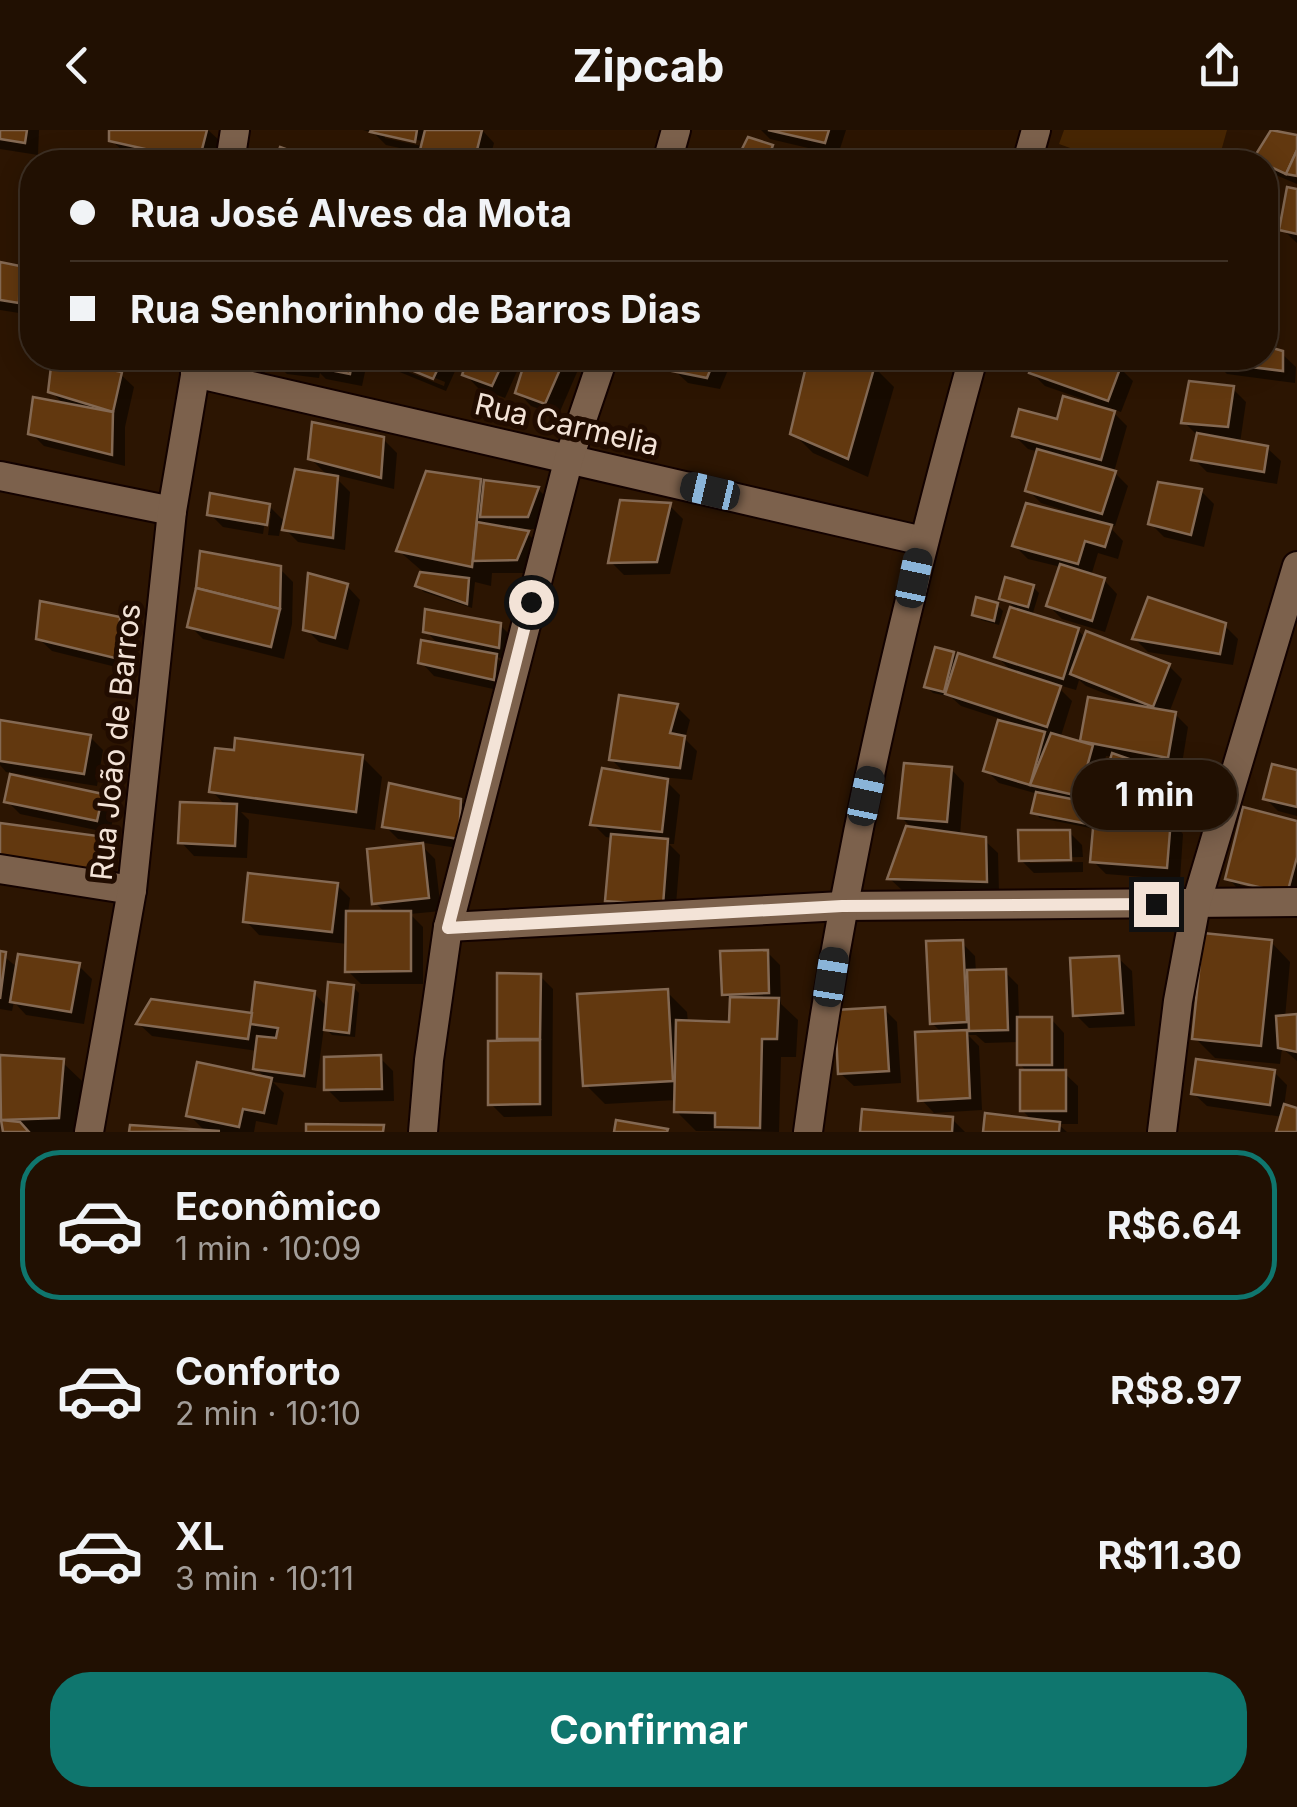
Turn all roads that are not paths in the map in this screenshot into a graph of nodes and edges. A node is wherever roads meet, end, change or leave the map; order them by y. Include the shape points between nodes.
1 (196, 370) edge
2 (217, 370) edge
3 (599, 370) edge
4 (970, 370) edge
5 (569, 458) junction
6 (0, 476) edge
7 (172, 511) junction
8 (922, 541) junction
9 (1297, 566) edge
10 (0, 869) edge
11 (132, 890) junction
12 (1297, 902) edge
13 (1196, 904) junction
14 (842, 906) junction
15 (448, 928) junction
16 (89, 1132) edge
17 (423, 1132) edge
18 (808, 1132) edge
19 (1162, 1132) edge

1 - 7 street, Rua João de Barros
2 - 5 street, Rua Carmelia
3 - 5 street
4 - 8 street
5 - 8 street, Rua Carmelia
5 - 15 street
6 - 7 street
7 - 11 street, Rua João de Barros
8 - 14 street
9 - 13 street
10 - 11 street
11 - 16 street, Rua João de Barros
12 - 13 street
13 - 14 street
13 - 19 street
14 - 15 street
14 - 18 street
15 - 17 street

